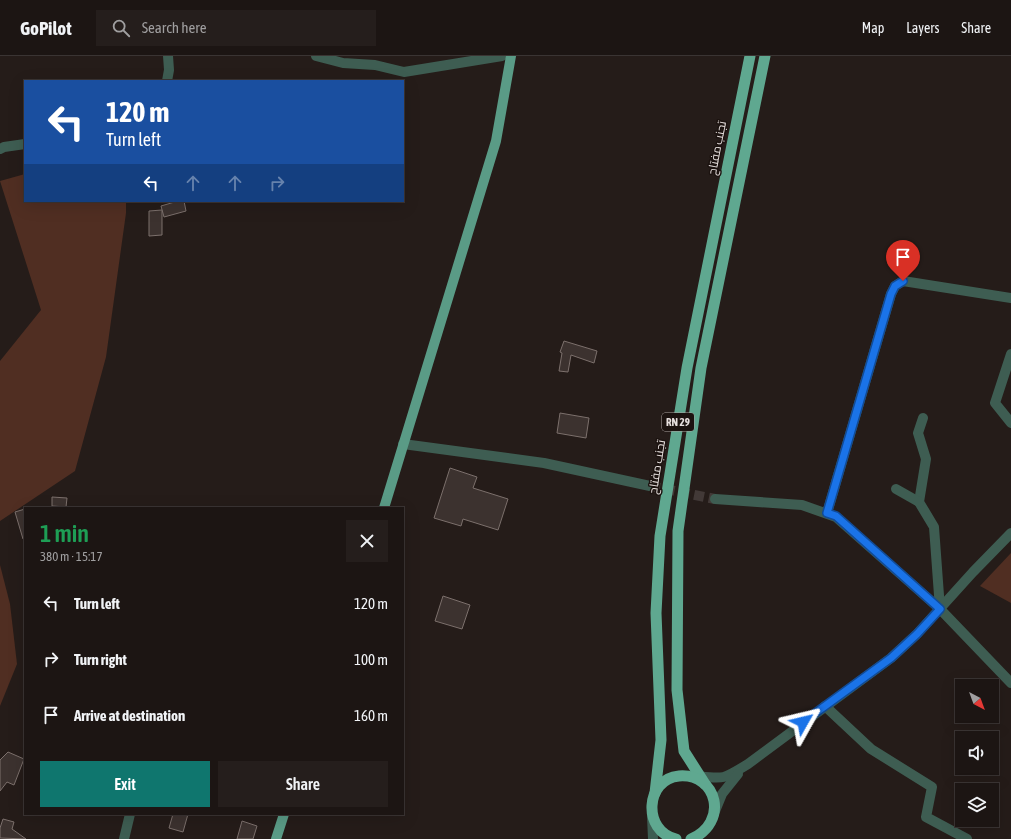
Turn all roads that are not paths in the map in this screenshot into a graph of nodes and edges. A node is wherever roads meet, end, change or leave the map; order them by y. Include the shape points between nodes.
1 (168, 56) edge
2 (316, 56) edge
3 (502, 56) edge
4 (511, 56) edge
5 (750, 56) edge
6 (765, 56) edge
7 (167, 80) edge
8 (24, 144) edge
9 (0, 149) edge
10 (1011, 298) edge
11 (1011, 354) edge
12 (923, 418) dead end
13 (1011, 423) edge
14 (403, 444) junction
15 (650, 486) tunnel mouth
16 (896, 489) dead end
17 (715, 499) tunnel mouth
18 (919, 502) junction
19 (384, 507) edge
20 (827, 513) junction
21 (1011, 533) edge
22 (940, 609) junction
23 (1011, 683) edge
24 (825, 706) junction
25 (748, 764) junction
26 (702, 780) junction
27 (655, 793) junction
28 (130, 815) edge
29 (284, 815) edge
30 (714, 816) junction
31 (654, 820) junction
32 (700, 838) edge
33 (124, 839) edge
34 (276, 839) edge
35 (653, 839) edge
36 (664, 839) edge
37 (676, 839) edge
38 (967, 839) edge

1 - 7 street
2 - 3 street via 343,63 404,72
4 - 14 main road via 496,141
5 - 27 highway, تجنب مفتاح / RN 29 via 686,368 660,536 656,613 661,740
6 - 26 highway, RN 29 via 701,368 678,531 677,690 684,751
8 - 9 street
10 - 20 street via 903,281 895,286
11 - 13 street via 995,403
12 - 18 street via 918,433 926,460
14 - 15 street via 544,463
14 - 19 main road
16 - 18 street
17 - 20 street via 802,505
18 - 22 street via 934,527
20 - 22 street via 836,516
21 - 22 street
22 - 23 street
22 - 24 street via 891,658
24 - 25 street
24 - 38 street via 871,749 932,787 926,817
25 - 26 street via 727,777
25 - 30 street via 728,784
26 - 27 highway via 687,776 668,779
26 - 30 highway via 714,801
27 - 31 highway, تجنب مفتاح via 651,803
28 - 33 street
29 - 34 main road
30 - 32 highway
31 - 35 street
31 - 36 highway
31 - 37 highway via 663,833

